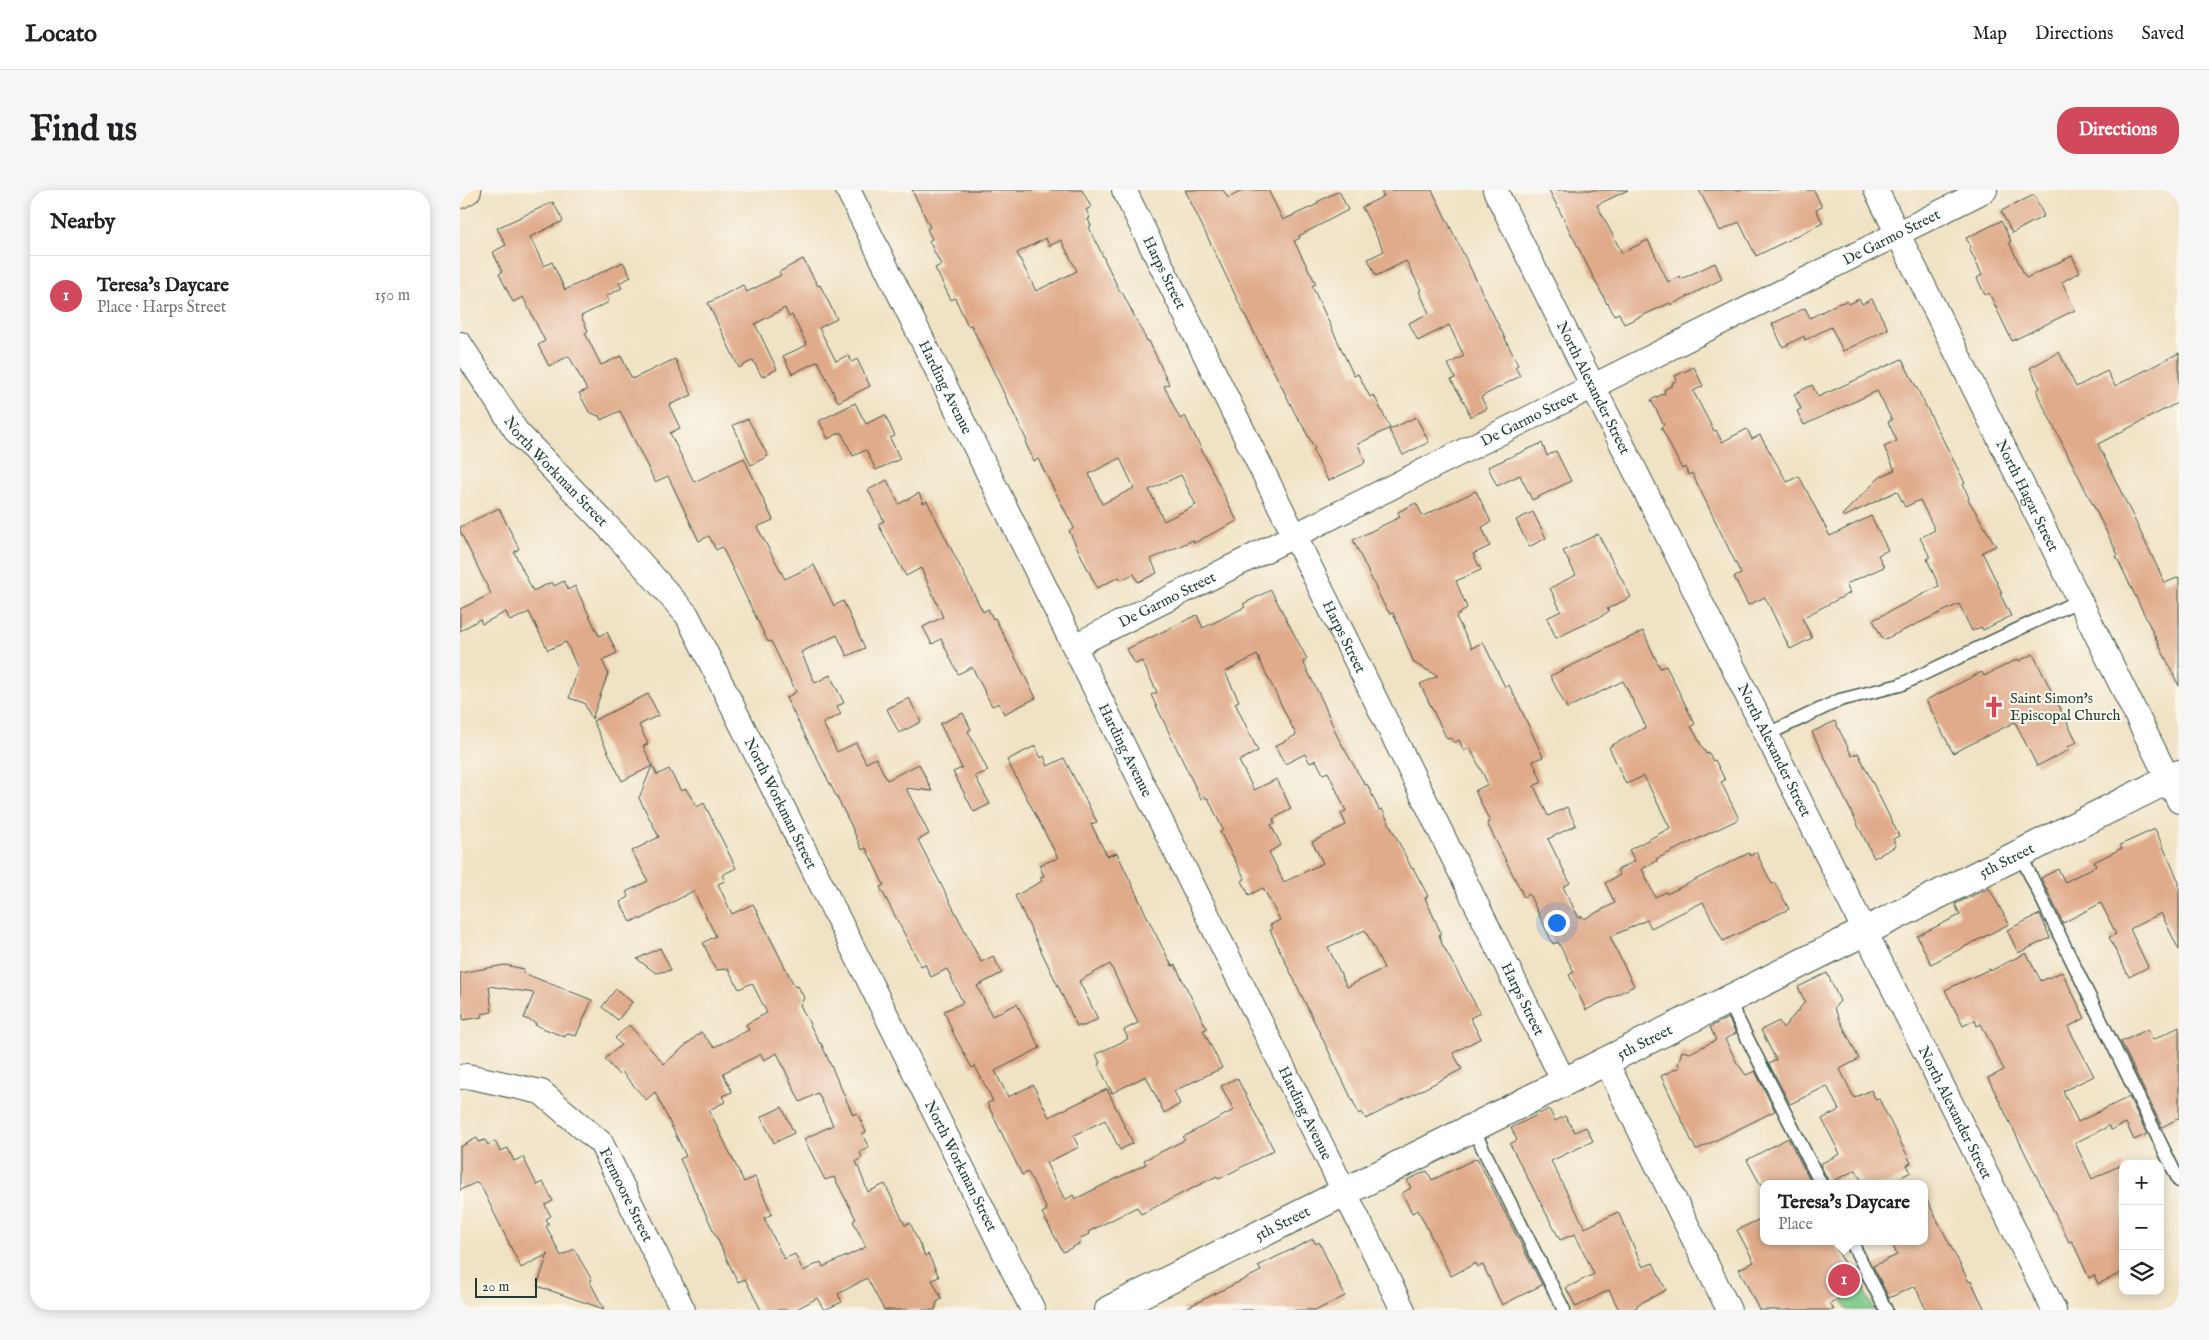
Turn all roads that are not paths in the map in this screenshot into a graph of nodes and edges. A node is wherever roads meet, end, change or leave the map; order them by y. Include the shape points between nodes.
1 (467, 190) edge
2 (848, 190) edge
3 (1124, 190) edge
4 (1495, 190) edge
5 (1876, 190) edge
6 (1984, 190) edge
7 (460, 194) edge
8 (1898, 233) junction
9 (460, 344) edge
10 (1594, 385) junction
11 (1295, 537) junction
12 (2080, 600) junction
13 (1074, 646) junction
14 (1768, 734) junction
15 (2175, 785) edge
16 (2020, 854) junction
17 (1866, 931) junction
18 (1728, 1000) junction
19 (1606, 1062) junction
20 (460, 1077) edge
21 (1564, 1082) junction
22 (1472, 1127) junction
23 (1820, 1180) edge
24 (2179, 1181) edge
25 (1345, 1192) junction
26 (1853, 1245) edge
27 (682, 1310) edge
28 (1033, 1310) edge
29 (1109, 1310) edge
30 (1403, 1310) edge
31 (1564, 1310) edge
32 (1729, 1310) edge
33 (1886, 1310) edge
34 (2054, 1310) edge

1 - 7 main road
2 - 13 street, Harding Avenue
3 - 11 street, Harps Street
4 - 10 street, North Alexander Street
5 - 8 street, North Hagar Street
6 - 8 street, De Garmo Street
8 - 10 street, De Garmo Street
8 - 12 street, North Hagar Street
9 - 28 street, North Workman Street via 517,432 687,615
10 - 11 street, De Garmo Street
10 - 14 street, North Alexander Street
11 - 13 street, De Garmo Street
11 - 21 street, Harps Street
12 - 14 lane via 1900,685 1840,700
12 - 15 street, North Hagar Street
13 - 25 street, Harding Avenue
14 - 17 street, North Alexander Street
15 - 16 street, 5th Street
16 - 17 street, 5th Street
16 - 24 lane
17 - 18 street, 5th Street
17 - 34 street, North Alexander Street
18 - 19 street, 5th Street
18 - 23 lane
19 - 21 street, 5th Street
19 - 32 street
20 - 27 street, Fermoore Street via 541,1092 601,1143
21 - 22 street, 5th Street
22 - 25 street, 5th Street
22 - 31 lane
25 - 29 street, 5th Street
25 - 30 street, Harding Avenue
26 - 33 lane

